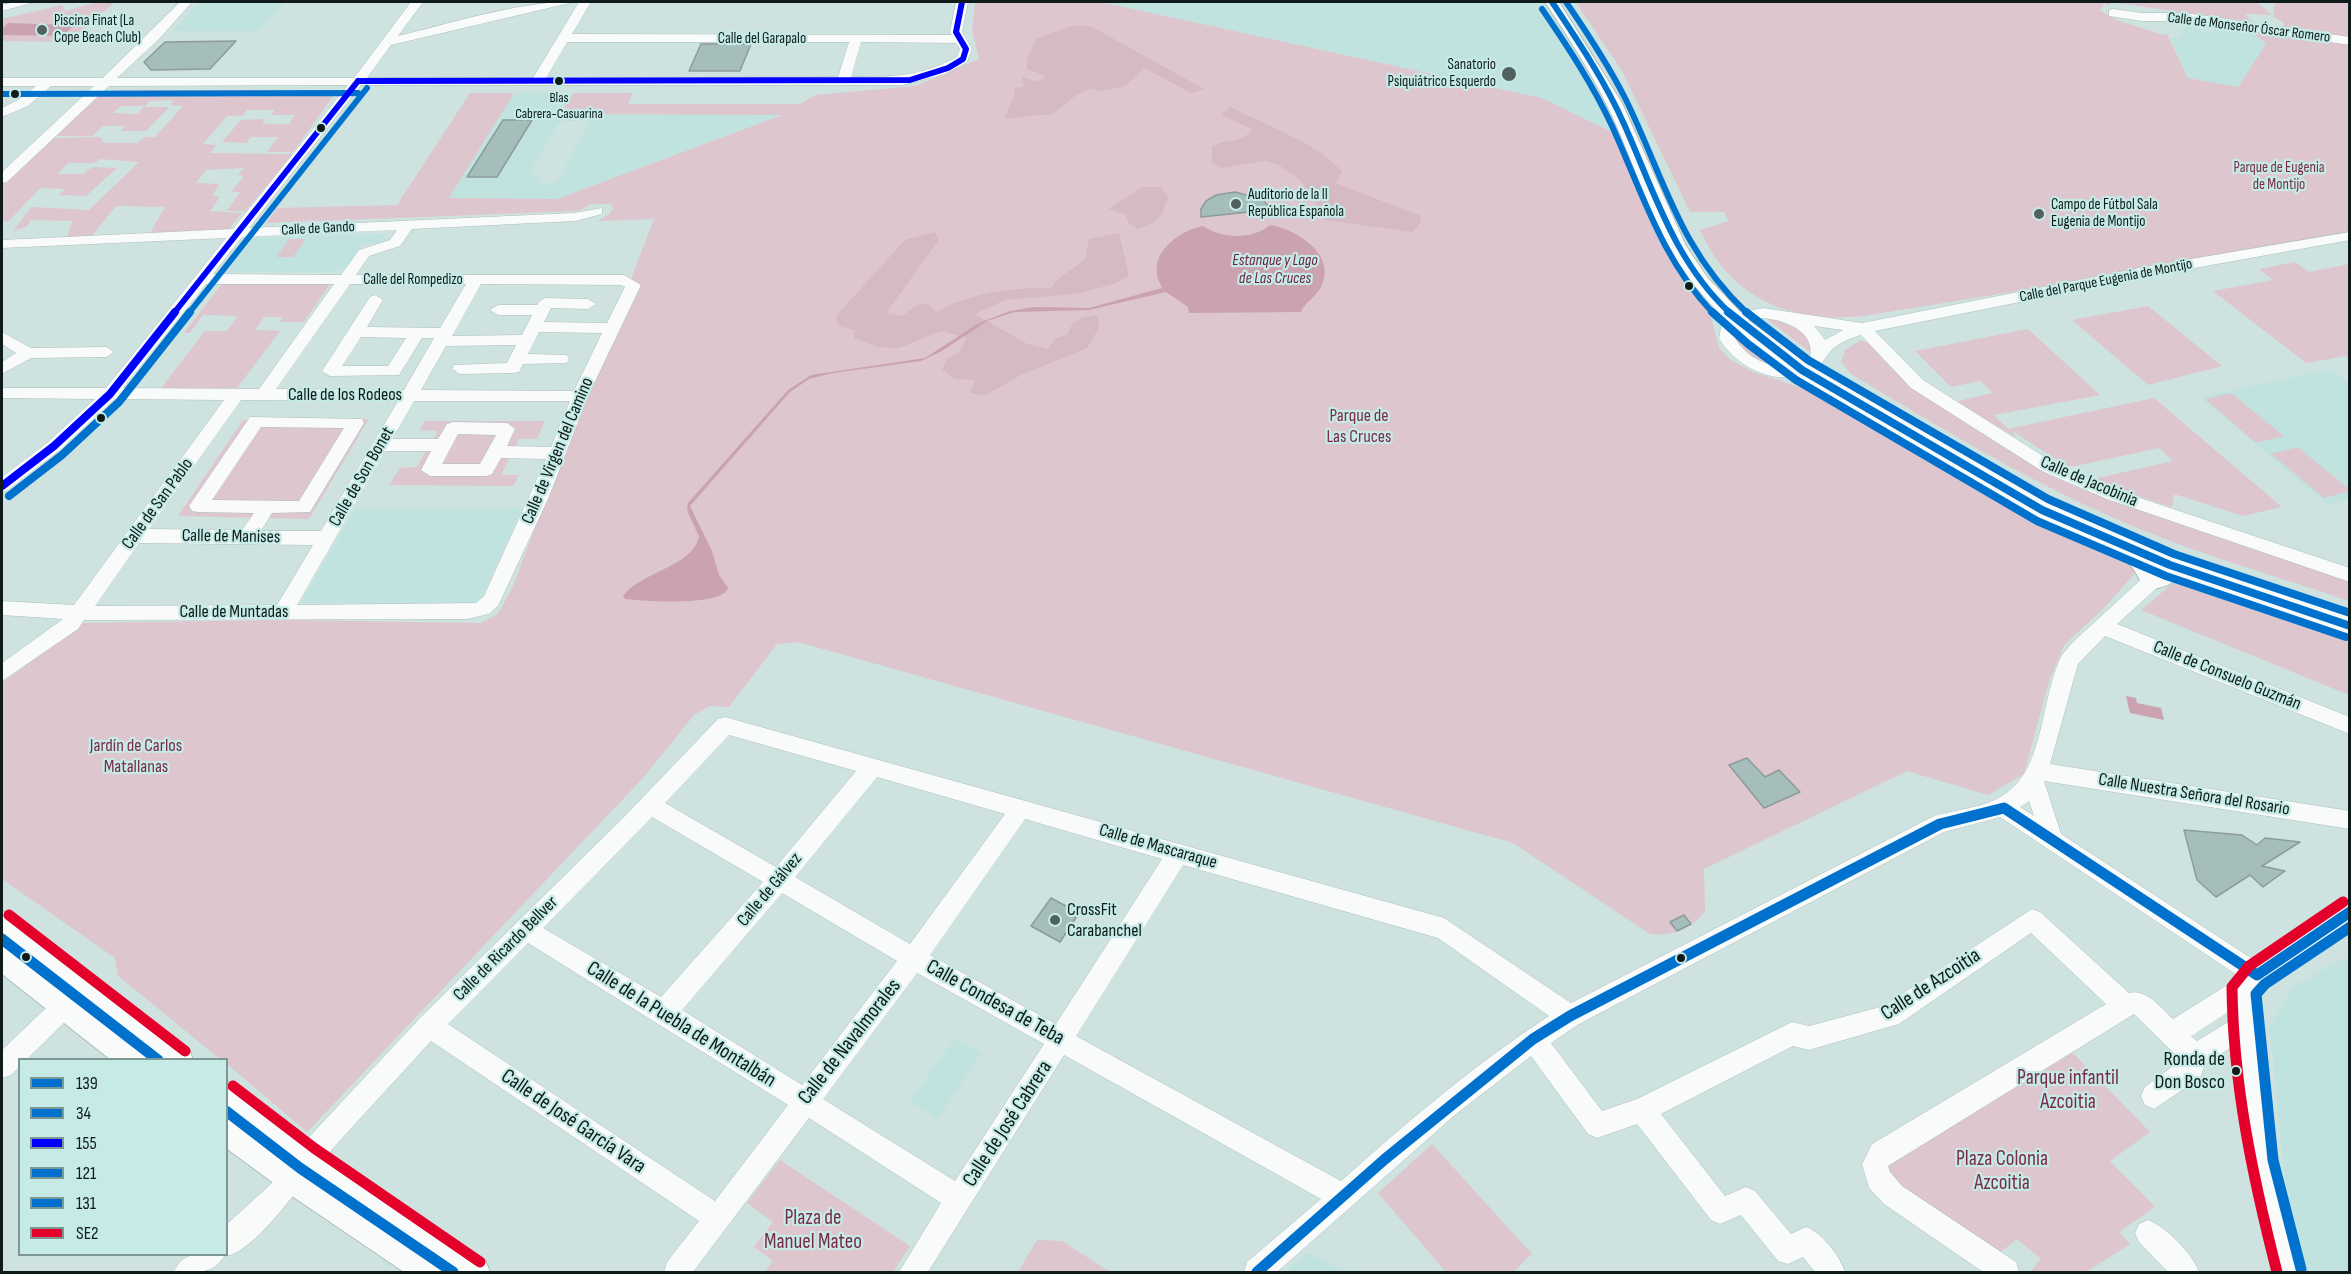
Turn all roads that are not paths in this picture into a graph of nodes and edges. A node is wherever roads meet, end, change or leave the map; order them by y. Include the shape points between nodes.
1 (29, 2) edge
2 (186, 2) edge
3 (417, 2) edge
4 (568, 2) edge
5 (585, 2) edge
6 (962, 2) edge
7 (1552, 2) edge
8 (1565, 2) edge
9 (2, 8) edge
10 (2113, 14) dead end
11 (565, 38) junction
12 (856, 39) junction
13 (959, 39) junction
14 (2349, 41) edge
15 (388, 42) junction
16 (358, 81) junction
17 (2, 82) edge
18 (48, 82) junction
19 (106, 82) junction
20 (537, 82) junction
21 (843, 82) junction
22 (2, 113) edge
23 (2, 179) edge
24 (597, 211) dead end
25 (407, 225) junction
26 (238, 233) junction
27 (2349, 236) edge
28 (2, 244) edge
29 (201, 279) junction
30 (345, 280) junction
31 (476, 280) junction
32 (624, 280) joint
33 (375, 300) dead end
34 (588, 304) dead end
35 (498, 310) dead end
36 (543, 310) junction
37 (1743, 316) junction
38 (1789, 317) junction
39 (613, 328) junction
40 (1863, 328) junction
41 (356, 332) junction
42 (417, 333) junction
43 (531, 334) junction
44 (2, 337) edge
45 (443, 337) junction
46 (106, 352) dead end
47 (28, 353) junction
48 (518, 359) junction
49 (561, 359) dead end
50 (1813, 362) junction
51 (2, 369) edge
52 (460, 369) dead end
53 (2, 393) edge
54 (110, 394) junction
55 (236, 395) junction
56 (262, 395) junction
57 (409, 396) junction
58 (580, 396) junction
59 (381, 445) junction
60 (443, 446) junction
61 (495, 452) junction
62 (557, 453) junction
63 (2, 486) edge
64 (267, 507) junction
65 (135, 536) junction
66 (248, 538) junction
67 (327, 538) junction
68 (2132, 545) junction
69 (2170, 565) junction
70 (2349, 575) edge
71 (2152, 581) junction
72 (2, 608) edge
73 (79, 612) junction
74 (283, 612) junction
75 (467, 612) joint
76 (2349, 613) edge
77 (2349, 626) edge
78 (2104, 627) junction
79 (2, 673) edge
80 (725, 725) joint
81 (2349, 726) edge
82 (873, 766) junction
83 (2036, 776) junction
84 (650, 805) junction
85 (1021, 808) junction
86 (2004, 808) junction
87 (2349, 820) edge
88 (2052, 839) junction
89 (1179, 852) junction
90 (780, 879) junction
91 (2349, 912) edge
92 (2, 924) edge
93 (525, 929) junction
94 (2, 957) edge
95 (914, 958) junction
96 (2251, 982) junction
97 (75, 997) junction
98 (2125, 1006) junction
99 (664, 1012) junction
100 (1570, 1016) junction
101 (2245, 1025) junction
102 (429, 1026) junction
103 (2173, 1033) junction
104 (1533, 1039) junction
105 (1062, 1041) junction
106 (2195, 1056) junction
107 (135, 1058) edge
108 (176, 1058) edge
109 (2, 1066) edge
110 (2154, 1096) dead end
111 (228, 1098) edge
112 (804, 1102) junction
113 (1642, 1110) junction
114 (228, 1129) edge
115 (301, 1168) junction
116 (1342, 1196) junction
117 (959, 1199) junction
118 (716, 1217) junction
119 (2148, 1233) dead end
120 (228, 1241) edge
121 (208, 1256) edge
122 (423, 1270) edge
123 (188, 1272) edge
124 (473, 1272) edge
125 (676, 1272) edge
126 (913, 1272) edge
127 (1257, 1272) edge
128 (1832, 1272) edge
129 (2006, 1272) edge
130 (2187, 1272) edge
131 (2289, 1272) edge

1 - 9 street
2 - 19 street
3 - 15 street
4 - 15 street via 518,10
5 - 11 street
6 - 13 street via 956,32
7 - 37 main road via 1614,103 1678,246 1690,265
8 - 37 main road via 1628,103 1705,264
10 - 14 street, Calle de Monseñor Óscar Romero via 2185,17
11 - 12 street, Calle del Garapalo
11 - 20 street
12 - 13 street, Calle del Garapalo
12 - 21 street
13 - 21 street via 966,49 963,59 948,68 916,79
15 - 16 street
16 - 19 street
16 - 20 street
16 - 26 street
17 - 18 street
18 - 19 street
18 - 22 street via 23,103
19 - 23 street via 34,145
20 - 21 street
24 - 25 street, Calle de Gando via 575,217
25 - 26 street, Calle de Gando
25 - 30 street via 395,243 364,253
26 - 28 street, Calle de Gando
26 - 29 street
27 - 40 street, Calle del Parque Eugenia de Montijo
29 - 30 street, Calle del Rompedizo
29 - 54 street
30 - 31 street, Calle del Rompedizo
30 - 56 street
31 - 32 street, Calle del Rompedizo
31 - 45 street, Calle de Son Bonet
32 - 39 street, Calle de Virgen del Camino via 633,285
33 - 41 street
34 - 36 street via 546,303
35 - 36 street
36 - 43 street
37 - 38 street, Calle del Parque Eugenia de Montijo via 1768,313
37 - 50 main road
38 - 40 street, Calle del Parque Eugenia de Montijo
38 - 50 street via 1812,335
39 - 43 street
39 - 58 street, Calle de Virgen del Camino
40 - 50 street, Calle del Parque Eugenia de Montijo via 1836,339
40 - 70 street, Calle de Jacobinia via 1917,384 2048,468 2113,495
41 - 42 street
41 - 42 street via 330,371 393,371
42 - 45 street
43 - 45 street
43 - 48 street
44 - 47 street
45 - 57 street, Calle de Son Bonet
46 - 47 street
47 - 51 street
48 - 49 street
48 - 52 street via 513,368
50 - 68 main road via 2007,477
53 - 54 street, Calle de los Rodeos
54 - 55 street, Calle de los Rodeos
54 - 63 street via 54,446
55 - 56 street, Calle de los Rodeos
55 - 65 street, Calle de San Pablo
56 - 57 street, Calle de los Rodeos
57 - 58 street, Calle de los Rodeos
57 - 59 street, Calle de Son Bonet
58 - 62 street, Calle de Virgen del Camino
59 - 60 street
59 - 67 street, Calle de Son Bonet
60 - 61 street via 453,428 507,429
60 - 61 street via 430,470 486,470
61 - 62 street
62 - 75 street, Calle de Virgen del Camino via 491,601 482,609
64 - 64 street via 304,507 356,423 256,421 198,506
64 - 66 street
65 - 66 street, Calle de Manises
65 - 73 street, Calle de San Pablo
66 - 67 street, Calle de Manises
67 - 74 street, Calle de Son Bonet
68 - 69 main road via 2162,555
68 - 71 main road
68 - 76 main road
69 - 71 main road via 2165,577
69 - 77 main road
71 - 78 street
72 - 73 street, Calle de Muntadas
73 - 74 street, Calle de Muntadas
73 - 79 street, Calle de San Pablo via 71,624
74 - 75 street, Calle de Muntadas
78 - 81 street, Calle de Consuelo Guzmán
78 - 83 street via 2068,661
80 - 82 street, Calle de Mascaraque
80 - 84 street, Calle de Ricardo Bellver
82 - 85 street, Calle de Mascaraque
82 - 90 street, Calle de Gálvez
83 - 86 street
83 - 87 street, Calle Nuestra Señora del Rosario
83 - 88 street
84 - 90 street, Calle Condesa de Teba
84 - 93 street, Calle de Ricardo Bellver
85 - 89 street, Calle de Mascaraque
85 - 95 street, Calle de Navalmorales
86 - 88 street
86 - 100 street via 1940,824
88 - 96 street
89 - 100 street, Calle de Mascaraque via 1444,929
89 - 105 street, Calle de José Cabrera
90 - 95 street, Calle Condesa de Teba
90 - 99 street, Calle de Gálvez
91 - 96 street
92 - 97 main road
93 - 99 street, Calle de la Puebla de Montalbán
93 - 102 street, Calle de Ricardo Bellver
94 - 97 main road
95 - 105 street, Calle Condesa de Teba
95 - 112 street, Calle de Navalmorales
96 - 101 street
96 - 103 street
97 - 107 main road
97 - 108 main road
97 - 109 street
98 - 103 street, Calle de Azcoitia via 2142,1006
98 - 113 street, Calle de Azcoitia via 2032,919 1890,1016 1809,1038 1792,1034
98 - 129 street via 1881,1153 1875,1164 1878,1179 1893,1196
99 - 112 street, Calle de la Puebla de Montalbán
100 - 104 street
101 - 106 street
101 - 131 street via 2261,1162
102 - 115 street, Calle de Ricardo Bellver
102 - 118 street, Calle de José García Vara
103 - 106 street, Calle de Azcoitia
104 - 113 street, Calle de Azcoitia via 1597,1125
104 - 116 street
105 - 116 street, Calle Condesa de Teba
105 - 117 street, Calle de José Cabrera
106 - 110 street via 2191,1069
111 - 115 main road
112 - 117 street, Calle de la Puebla de Montalbán
112 - 118 street, Calle de Navalmorales
113 - 128 street via 1720,1211 1746,1200 1788,1251 1806,1240
114 - 115 main road
115 - 120 street, Calle de Ricardo Bellver via 267,1210
115 - 122 main road
115 - 124 main road
116 - 127 street
117 - 126 street, Calle de José Cabrera
118 - 125 street, Calle de Navalmorales
119 - 130 street
121 - 123 street

